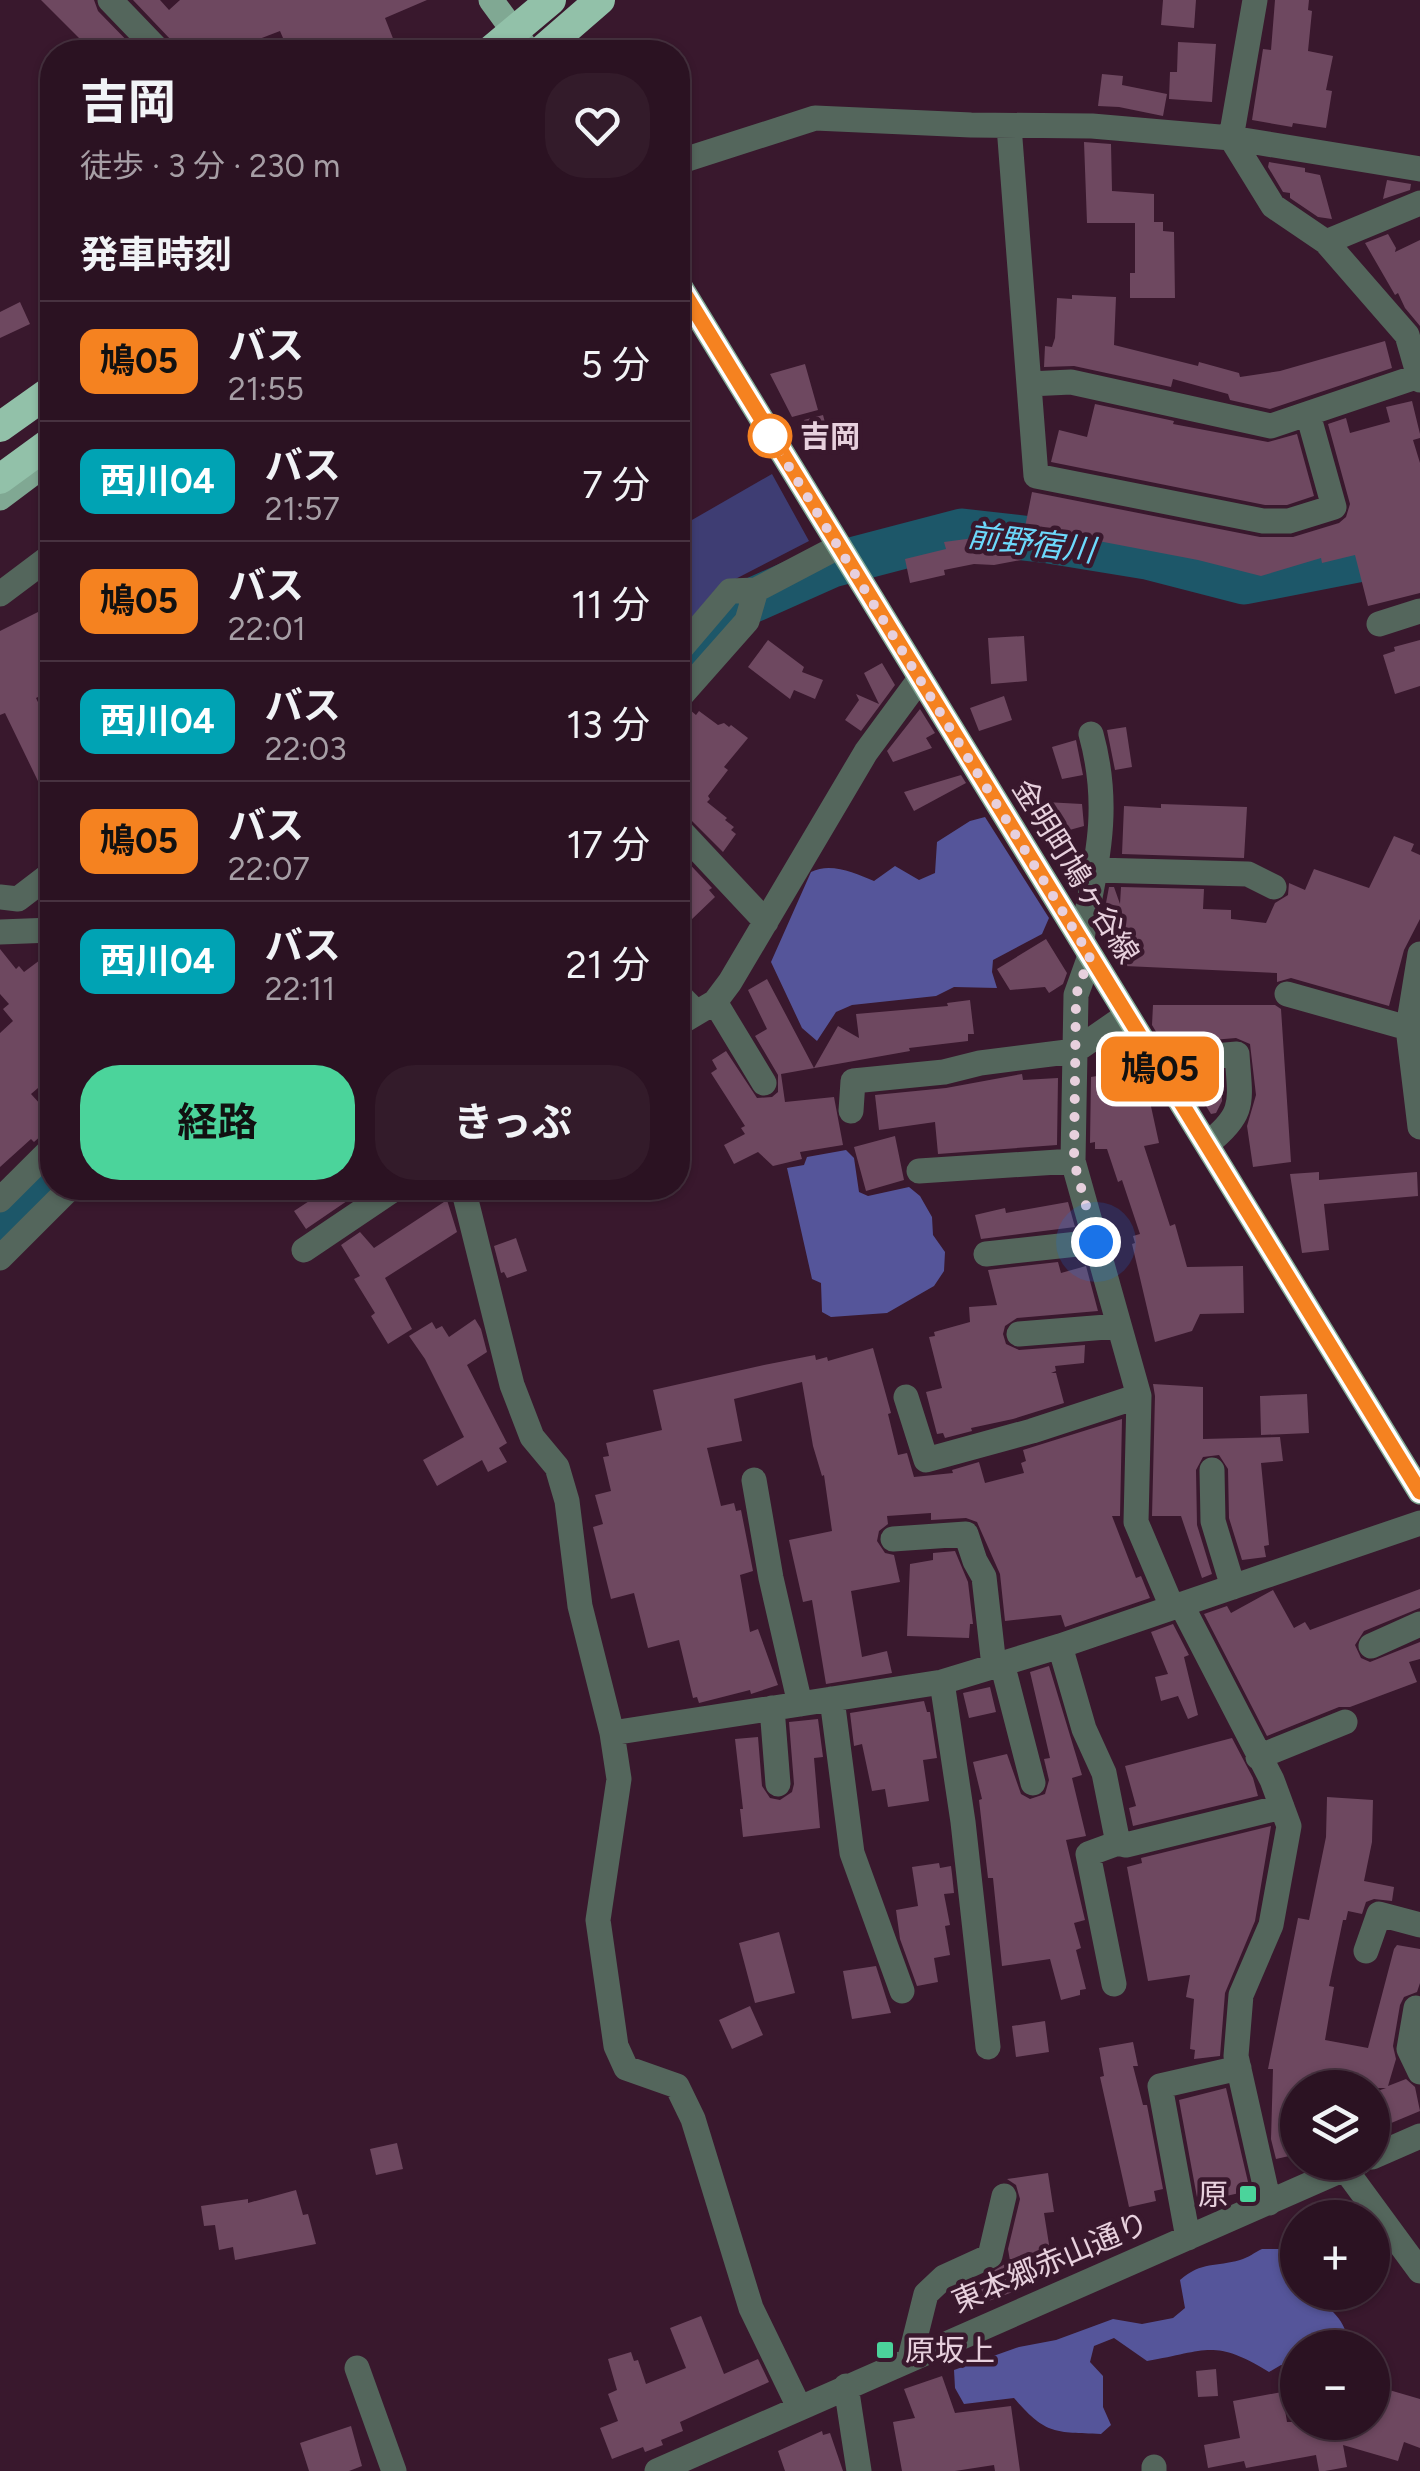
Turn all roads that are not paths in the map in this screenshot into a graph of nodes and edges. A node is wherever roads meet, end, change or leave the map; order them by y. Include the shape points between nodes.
1 (110, 0) edge
2 (491, 0) edge
3 (534, 0) edge
4 (551, 0) edge
5 (600, 0) edge
6 (620, 0) edge
7 (1255, 0) edge
8 (509, 23) junction
9 (148, 40) edge
10 (487, 40) edge
11 (503, 40) edge
12 (521, 40) edge
13 (554, 40) edge
14 (574, 40) edge
15 (1009, 126) junction
16 (1231, 138) junction
17 (690, 158) edge
18 (1420, 169) edge
19 (1420, 203) edge
20 (1326, 242) junction
21 (690, 303) edge
22 (1414, 331) edge
23 (1420, 378) edge
24 (40, 384) edge
25 (1029, 384) junction
26 (40, 399) edge
27 (0, 411) edge
28 (1308, 414) junction
29 (0, 427) edge
30 (40, 450) edge
31 (40, 468) edge
32 (0, 479) edge
33 (0, 498) edge
34 (838, 548) junction
35 (40, 563) edge
36 (756, 590) junction
37 (0, 594) edge
38 (1420, 612) edge
39 (1379, 624) dead end
40 (690, 638) edge
41 (919, 680) junction
42 (690, 686) edge
43 (1092, 734) dead end
44 (690, 841) edge
45 (1095, 870) junction
46 (40, 882) edge
47 (1274, 887) dead end
48 (0, 897) edge
49 (766, 922) junction
50 (40, 930) edge
51 (0, 932) edge
52 (1086, 947) junction
53 (1420, 954) edge
54 (1288, 994) dead end
55 (691, 1008) edge
56 (1128, 1016) junction
57 (1408, 1028) junction
58 (1075, 1051) junction
59 (1156, 1061) junction
60 (764, 1083) dead end
61 (1417, 1089) edge
62 (850, 1111) dead end
63 (1420, 1126) edge
64 (1207, 1144) junction
65 (40, 1160) edge
66 (1074, 1162) junction
67 (919, 1171) dead end
68 (0, 1200) edge
69 (58, 1200) edge
70 (378, 1200) edge
71 (465, 1200) edge
72 (1096, 1242) junction
73 (304, 1250) dead end
74 (986, 1254) dead end
75 (0, 1258) edge
76 (1120, 1326) junction
77 (1020, 1334) dead end
78 (1139, 1396) junction
79 (906, 1397) dead end
80 (1212, 1470) dead end
81 (754, 1480) dead end
82 (1420, 1488) edge
83 (1420, 1523) edge
84 (894, 1540) dead end
85 (1233, 1587) junction
86 (1176, 1605) junction
87 (1420, 1624) edge
88 (1060, 1646) junction
89 (1371, 1646) dead end
90 (998, 1665) junction
91 (942, 1682) junction
92 (832, 1699) junction
93 (800, 1704) junction
94 (772, 1708) junction
95 (1346, 1722) dead end
96 (612, 1733) junction
97 (1258, 1757) junction
98 (1033, 1783) dead end
99 (778, 1784) dead end
100 (1282, 1808) junction
101 (1118, 1843) junction
102 (1420, 1925) edge
103 (1366, 1951) dead end
104 (1114, 1984) dead end
105 (902, 1990) dead end
106 (1416, 2008) dead end
107 (988, 2047) dead end
108 (1239, 2068) junction
109 (1420, 2072) edge
110 (1420, 2136) edge
111 (1390, 2149) edge
112 (1321, 2180) edge
113 (1362, 2180) edge
114 (1004, 2196) dead end
115 (1269, 2203) junction
116 (1188, 2238) junction
117 (1420, 2271) edge
118 (910, 2358) junction
119 (357, 2368) dead end
120 (846, 2386) junction
121 (800, 2407) junction
122 (394, 2471) edge
123 (658, 2471) edge
124 (859, 2471) edge

1 - 9 street
2 - 8 main road
3 - 8 main road
4 - 11 highway, bridge
5 - 13 highway
6 - 14 main road
7 - 16 street
8 - 10 main road
8 - 12 main road
15 - 16 street
15 - 17 street via 815,118
15 - 25 street
16 - 18 street
16 - 20 street via 1272,206
19 - 20 street
20 - 22 street
21 - 34 main road, 金明町鳩ヶ谷線
22 - 23 street
23 - 28 street
24 - 27 main road
25 - 28 street via 1072,382 1271,426
25 - 28 street via 1036,476 1263,521 1334,507
26 - 29 highway
30 - 32 highway
31 - 33 main road
34 - 36 street
34 - 41 main road, 金明町鳩ヶ谷線
35 - 37 street
36 - 40 street via 730,591
36 - 42 street via 747,621
38 - 39 street
41 - 49 street via 866,752
41 - 52 main road, 金明町鳩ヶ谷線
43 - 45 street via 1104,806
44 - 49 street
45 - 47 street via 1248,874
45 - 52 street
46 - 48 street via 18,899
49 - 55 street via 747,957
50 - 51 street
52 - 56 main road, 金明町鳩ヶ谷線
52 - 58 street
53 - 57 street
54 - 57 street
55 - 60 street
56 - 58 street
56 - 59 main road, 金明町鳩ヶ谷線
57 - 61 street
58 - 62 street via 853,1081
58 - 66 street
59 - 64 main road, 金明町鳩ヶ谷線
59 - 64 street via 1237,1054 1240,1103 1230,1126
61 - 63 street
64 - 82 main road, 金明町鳩ヶ谷線
65 - 68 street
66 - 67 street
66 - 72 street
69 - 75 street
70 - 73 street
71 - 96 street via 512,1384 567,1501 580,1606
72 - 74 street
72 - 76 street
76 - 77 street
76 - 78 street
78 - 79 street via 926,1460
78 - 86 street via 1136,1522
80 - 85 street via 1214,1520
81 - 93 street
83 - 85 street
84 - 90 street via 966,1534 984,1577
85 - 86 street
86 - 88 street
86 - 97 street
87 - 89 street
88 - 90 street
88 - 101 street via 1104,1773
90 - 91 street
90 - 98 street
91 - 92 street
91 - 107 street
92 - 93 street
92 - 105 street via 852,1853
93 - 94 street
94 - 96 street
94 - 99 street
95 - 97 street
96 - 121 street via 618,1779 598,1920 616,2046 626,2068 678,2086 751,2308
97 - 100 street
100 - 101 street
100 - 108 street via 1289,1826 1271,1925 1241,1995
101 - 104 street via 1088,1854
102 - 103 street via 1378,1914
106 - 109 street via 1409,2048
108 - 115 street
108 - 116 street via 1160,2086
110 - 111 street
112 - 115 street, 東本郷赤山通り
113 - 117 street
114 - 118 street via 990,2256 944,2277 926,2294
115 - 116 street, 東本郷赤山通り
116 - 118 street, 東本郷赤山通り
118 - 120 street, 東本郷赤山通り
119 - 122 street
120 - 121 street, 東本郷赤山通り
120 - 124 street
121 - 123 street, 東本郷赤山通り

